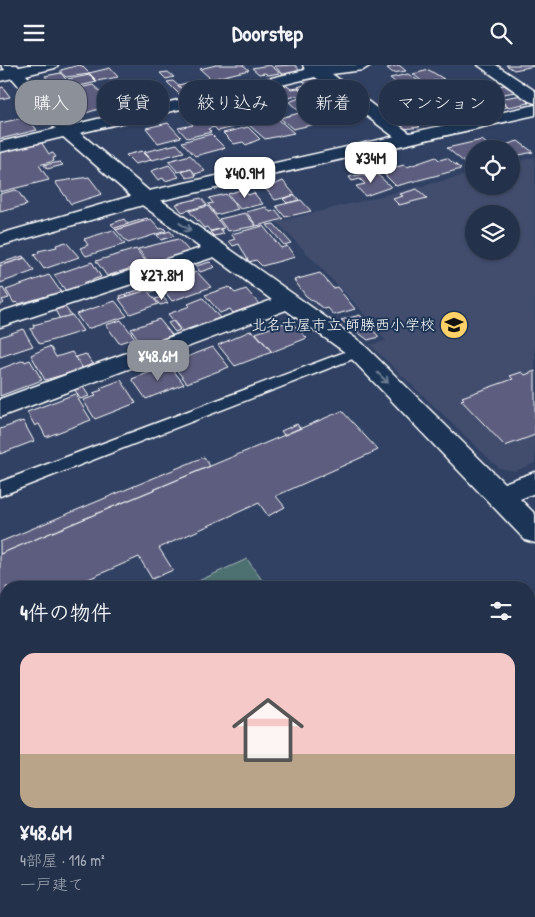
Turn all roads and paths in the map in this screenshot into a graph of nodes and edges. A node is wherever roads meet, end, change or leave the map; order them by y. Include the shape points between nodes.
1 (50, 65) edge
2 (363, 65) edge
3 (486, 65) edge
4 (313, 68) edge
5 (8, 71) edge
6 (535, 98) edge
7 (535, 110) edge
8 (67, 131) junction
9 (407, 138) junction
10 (0, 147) edge
11 (146, 198) junction
12 (0, 240) edge
13 (216, 250) junction
14 (290, 301) junction
15 (0, 320) edge
16 (358, 352) junction
17 (0, 408) edge
18 (535, 482) edge
19 (0, 489) edge
20 (500, 495) junction
21 (535, 532) edge

1 - 5 street
2 - 4 street
3 - 6 street
4 - 8 street
4 - 9 street
5 - 8 street
7 - 9 street
8 - 10 street
8 - 11 street
9 - 11 street
11 - 12 street
11 -> 13 street
13 - 14 street
13 - 15 street
14 - 16 street
14 - 17 street
16 - 19 lane
16 -> 20 street
18 - 20 street
20 - 21 street

